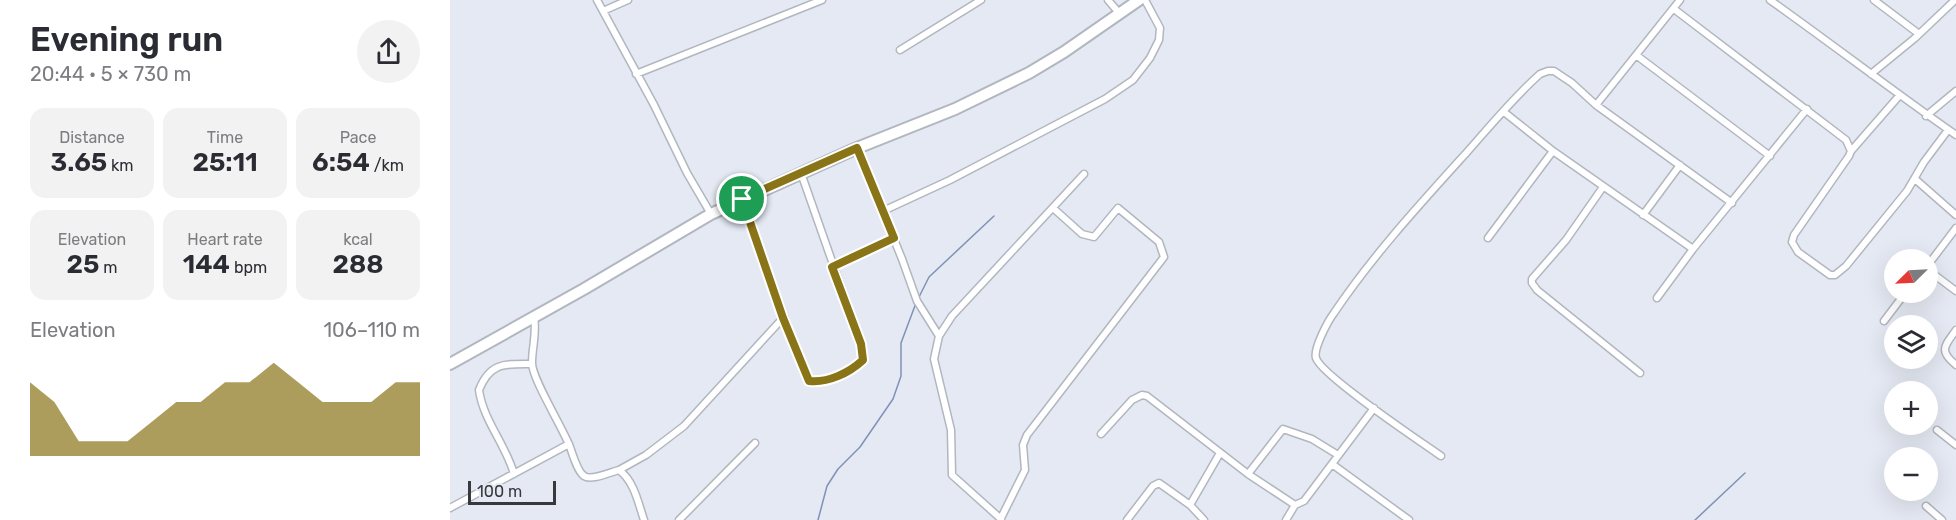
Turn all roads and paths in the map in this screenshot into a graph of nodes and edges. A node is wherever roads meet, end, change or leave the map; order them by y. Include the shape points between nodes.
1 (597, 0) edge
2 (628, 0) edge
3 (822, 0) edge
4 (981, 0) edge
5 (1108, 0) edge
6 (1139, 0) edge
7 (1145, 0) edge
8 (1680, 0) edge
9 (1770, 0) edge
10 (1874, 0) edge
11 (1954, 0) edge
12 (1674, 9) junction
13 (603, 11) junction
14 (1120, 14) junction
15 (1919, 34) junction
16 (900, 50) dead end
17 (1636, 55) junction
18 (636, 74) junction
19 (1871, 74) junction
20 (1956, 91) edge
21 (1899, 96) junction
22 (1596, 105) junction
23 (1807, 110) junction
24 (1503, 112) junction
25 (1926, 116) junction
26 (1948, 130) junction
27 (1956, 135) edge
28 (857, 148) junction
29 (1553, 151) junction
30 (1851, 151) junction
31 (1770, 156) junction
32 (1680, 165) junction
33 (801, 173) junction
34 (1084, 174) dead end
35 (1915, 179) junction
36 (1603, 187) junction
37 (742, 199) junction
38 (1732, 203) junction
39 (1053, 208) junction
40 (883, 211) junction
41 (711, 214) junction
42 (1643, 215) junction
43 (1956, 215) edge
44 (1956, 228) edge
45 (894, 238) junction
46 (1488, 238) dead end
47 (1693, 249) junction
48 (1938, 252) edge
49 (832, 267) junction
50 (1938, 278) edge
51 (1956, 291) edge
52 (1658, 298) dead end
53 (1898, 303) edge
54 (1889, 315) edge
55 (534, 316) junction
56 (783, 318) junction
57 (1956, 330) edge
58 (939, 336) junction
59 (450, 364) edge
60 (532, 364) junction
61 (1956, 365) edge
62 (1640, 373) dead end
63 (1374, 408) junction
64 (1938, 431) edge
65 (1101, 434) dead end
66 (754, 443) dead end
67 (569, 444) junction
68 (1956, 445) edge
69 (1220, 453) junction
70 (1338, 455) junction
71 (1441, 456) dead end
72 (1332, 464) junction
73 (619, 470) junction
74 (514, 474) junction
75 (1248, 474) junction
76 (1190, 505) junction
77 (1295, 505) junction
78 (1926, 506) dead end
79 (450, 508) edge
80 (644, 520) edge
81 (679, 520) edge
82 (1001, 520) edge
83 (1127, 520) edge
84 (1204, 520) edge
85 (1286, 520) edge
86 (1409, 520) edge
87 (1942, 520) edge

1 - 13 street
2 - 13 street
3 - 18 street
4 - 16 street
5 - 14 street
6 - 14 main road
7 - 40 street via 1160,28 1159,40 1133,80 1105,99
8 - 12 street
9 - 19 street
10 - 15 street
11 - 15 street
12 - 17 street
12 - 23 street
13 - 18 street
14 - 28 main road via 1064,52 990,93
15 - 19 street
17 - 22 street
17 - 31 street
18 - 41 street
19 - 21 street
20 - 25 street
21 - 25 street
21 - 30 street
22 - 24 street via 1572,83 1548,71 1531,82
22 - 32 street
23 - 30 street via 1846,140
23 - 31 street
24 - 29 street
24 - 63 street via 1367,269 1332,315 1315,350 1322,367
25 - 26 street
26 - 27 street
26 - 35 street
28 - 33 main road
28 - 40 street
29 - 36 street
29 - 46 street
30 - 35 street via 1792,242 1798,252 1830,275 1846,266
31 - 38 street
32 - 38 street
32 - 42 street
33 - 37 main road
33 - 49 street
34 - 39 street
35 - 43 street
36 - 42 street
36 - 62 street via 1532,283
37 - 41 main road
37 - 56 street
38 - 47 street
39 - 58 street via 952,316
39 - 82 street via 1082,234 1094,237 1118,208 1159,242 1164,257 1027,435 1023,445 1025,470
40 - 45 street
41 - 55 main road
42 - 47 street
44 - 48 street
45 - 49 street
45 - 58 street via 917,301
47 - 52 street
49 - 56 street via 861,344 863,360 855,368 820,382 809,381
50 - 51 street
53 - 54 street
55 - 59 main road
55 - 60 street
56 - 73 street via 684,426
57 - 61 street via 1944,347 1946,356
58 - 82 street via 934,359 951,430 952,475
60 - 67 street
60 - 74 street via 501,365 479,390
63 - 70 street
63 - 71 street
64 - 68 street
65 - 69 street via 1132,400 1142,395
66 - 81 street
67 - 73 street via 584,476
67 - 74 street
69 - 75 street
69 - 76 street
70 - 72 street
70 - 75 street via 1312,439 1283,429
72 - 77 street via 1304,501
72 - 86 street
73 - 80 street via 633,486
74 - 79 street
75 - 77 street
76 - 83 street via 1159,483
76 - 84 street
77 - 85 street
78 - 87 street

